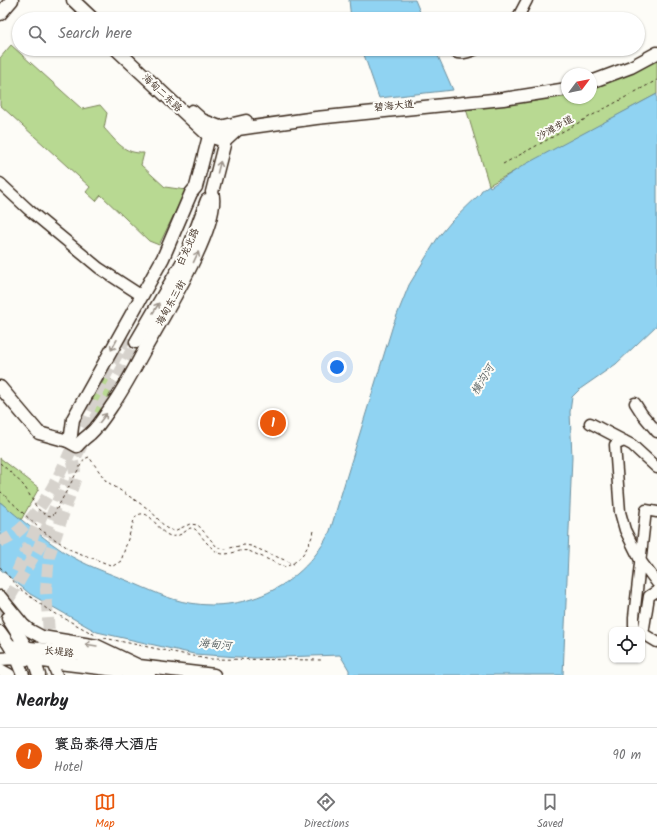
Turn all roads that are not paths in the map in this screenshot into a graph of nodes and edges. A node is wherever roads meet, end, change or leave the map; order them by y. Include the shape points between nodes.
1 (3, 0) edge
2 (12, 0) edge
3 (64, 0) edge
4 (73, 0) edge
5 (527, 0) edge
6 (0, 4) edge
7 (77, 12) edge
8 (86, 12) edge
9 (521, 12) edge
10 (0, 14) edge
11 (657, 48) edge
12 (657, 53) edge
13 (645, 54) edge
14 (123, 56) edge
15 (133, 56) edge
16 (641, 56) edge
17 (597, 75) edge
18 (597, 80) edge
19 (561, 85) edge
20 (561, 91) edge
21 (220, 127) junction
22 (209, 136) junction
23 (225, 141) junction
24 (0, 183) edge
25 (196, 187) junction
26 (212, 192) junction
27 (142, 296) junction
28 (0, 378) edge
29 (0, 387) edge
30 (635, 403) dead end
31 (590, 423) dead end
32 (657, 432) edge
33 (74, 441) junction
34 (624, 441) junction
35 (657, 468) edge
36 (657, 512) edge
37 (640, 560) junction
38 (657, 583) edge
39 (657, 591) edge
40 (0, 597) edge
41 (0, 608) edge
42 (636, 627) edge
43 (642, 627) edge
44 (0, 632) edge
45 (645, 634) edge
46 (656, 640) edge
47 (5, 646) edge
48 (28, 648) junction
49 (16, 658) junction
50 (0, 659) edge
51 (34, 660) junction
52 (52, 663) junction
53 (139, 666) junction
54 (0, 670) edge
55 (9, 675) edge
56 (23, 675) edge
57 (39, 675) edge
58 (57, 675) edge
59 (154, 675) edge
60 (214, 675) edge

1 - 6 main road
2 - 10 main road
3 - 7 main road
4 - 8 main road
5 - 9 street
11 - 13 main road
12 - 18 main road
14 - 22 main road, 海甸二东路
15 - 21 main road, 海甸二东路 via 202,120
16 - 17 main road
19 - 21 main road, 碧海大道 via 503,95 237,122
20 - 23 main road, 碧海大道 via 238,129
21 - 22 main road
21 - 23 main road
22 - 23 main road
22 - 25 main road
26 -> 23 main road, 海甸东三街
24 - 27 street via 99,268
25 -> 26 main road, 白龙北路 via 198,195 178,245 132,339 186,256 208,196
25 - 27 main road via 191,193 167,251
33 -> 26 main road, 海甸东三街 via 91,433 112,406 186,278 204,240 215,199
27 -> 33 main road via 73,419
28 - 33 main road via 41,428
29 - 33 main road via 39,433
30 - 32 street
31 - 34 street
34 - 35 street
34 - 37 street via 615,445 620,512 625,530
36 - 37 street via 646,510
37 - 38 street
37 - 42 street via 634,625
39 - 43 street via 649,596
53 -> 40 main road via 97,646 48,640 35,634 23,625
41 - 48 main road
44 - 47 main road
45 - 46 street
47 - 48 main road, 长堤路
47 - 49 main road
48 - 51 main road
48 - 53 main road, 长堤路 via 89,656 124,666
49 - 50 main road
49 - 51 main road, 长堤路
49 - 56 main road
51 - 52 main road, 长堤路
51 - 57 main road
52 - 58 street
52 - 59 main road, 长堤路
53 - 60 main road, 长堤路
54 - 55 main road

